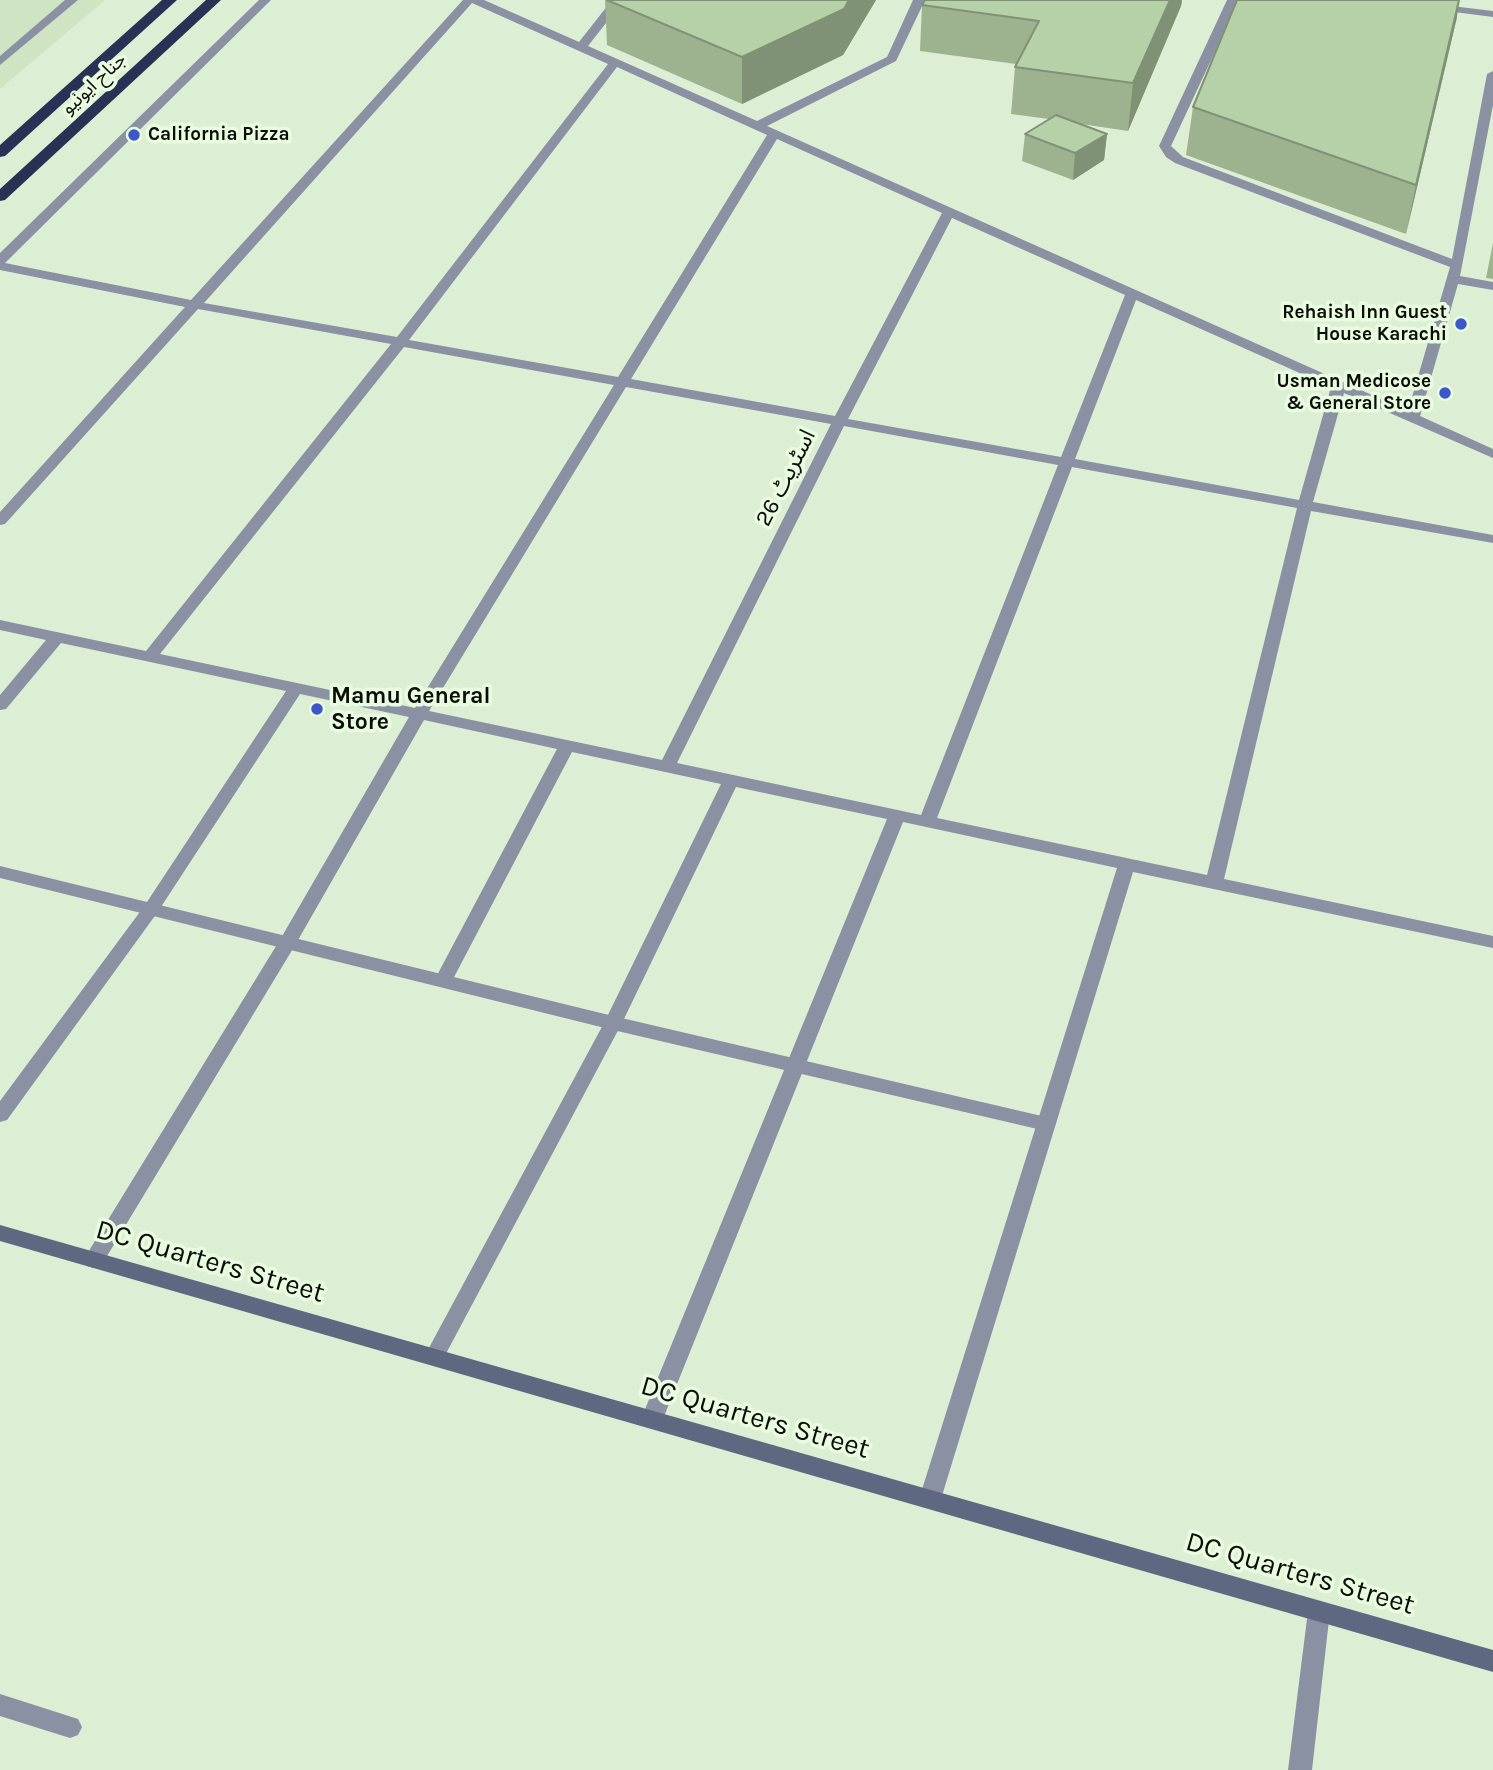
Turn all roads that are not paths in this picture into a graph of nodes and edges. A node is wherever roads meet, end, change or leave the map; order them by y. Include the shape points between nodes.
1 (72, 0) edge
2 (170, 0) edge
3 (214, 0) edge
4 (265, 0) edge
5 (472, 0) edge
6 (618, 0) edge
7 (919, 0) edge
8 (1233, 0) edge
9 (1424, 5) edge
10 (1493, 14) edge
11 (581, 47) junction
12 (0, 62) edge
13 (615, 62) junction
14 (1493, 74) edge
15 (757, 126) junction
16 (774, 134) junction
17 (0, 153) edge
18 (0, 197) edge
19 (949, 212) junction
20 (0, 260) edge
21 (0, 266) edge
22 (1455, 272) junction
23 (1493, 286) edge
24 (1132, 293) junction
25 (195, 304) junction
26 (401, 341) junction
27 (622, 381) junction
28 (1339, 385) junction
29 (1413, 418) junction
30 (840, 421) junction
31 (1493, 454) edge
32 (1067, 462) junction
33 (1305, 505) junction
34 (0, 521) edge
35 (1493, 539) edge
36 (0, 625) edge
37 (57, 637) junction
38 (150, 656) junction
39 (296, 688) junction
40 (0, 705) edge
41 (419, 714) junction
42 (567, 745) junction
43 (667, 766) junction
44 (732, 780) junction
45 (897, 815) junction
46 (927, 821) junction
47 (1127, 864) junction
48 (0, 872) edge
49 (1214, 883) junction
50 (151, 909) junction
51 (288, 942) junction
52 (1493, 942) edge
53 (443, 981) junction
54 (613, 1023) junction
55 (793, 1065) junction
56 (0, 1115) edge
57 (1046, 1124) junction
58 (0, 1233) edge
59 (94, 1260) junction
60 (434, 1357) junction
61 (652, 1419) junction
62 (930, 1499) junction
63 (1319, 1611) junction
64 (1493, 1661) edge
65 (0, 1704) edge
66 (70, 1727) dead end
67 (1300, 1770) edge

1 - 12 street
2 - 17 highway, جناح ایونیو
3 - 18 highway, جناح ایونیو
4 - 20 street
5 - 11 street
5 - 25 street
6 - 11 street
7 - 15 street via 892,59
8 - 22 street via 1166,146 1170,154
9 - 10 street
11 - 13 street
13 - 15 street
13 - 26 street
14 - 22 street
15 - 16 street
16 - 19 street
16 - 27 street
19 - 24 street
19 - 30 street, اسٹریٹ 26
21 - 25 street
22 - 23 street
22 - 29 street
24 - 28 street
24 - 32 street
25 - 26 street
25 - 34 street
26 - 27 street
26 - 38 street
27 - 30 street
27 - 41 street
28 - 29 street
28 - 33 street
29 - 31 street
30 - 32 street
30 - 43 street, اسٹریٹ 26
32 - 33 street
32 - 46 street
33 - 35 street
33 - 49 street
36 - 37 street
37 - 38 street
37 - 40 street
38 - 39 street
39 - 41 street
39 - 50 street
41 - 42 street
41 - 51 street
42 - 43 street
42 - 53 street
43 - 44 street
44 - 45 street
44 - 54 street
45 - 46 street
45 - 55 street
46 - 47 street
47 - 49 street
47 - 57 street
48 - 50 street
49 - 52 street
50 - 51 street
50 - 56 street
51 - 53 street
51 - 59 street
53 - 54 street
54 - 55 street
54 - 60 street
55 - 57 street
55 - 61 street
57 - 62 street
58 - 59 street, DC Quarters Street
59 - 60 street, DC Quarters Street
60 - 61 street, DC Quarters Street
61 - 62 street, DC Quarters Street
62 - 63 street, DC Quarters Street
63 - 64 street, DC Quarters Street
63 - 67 street
65 - 66 street

